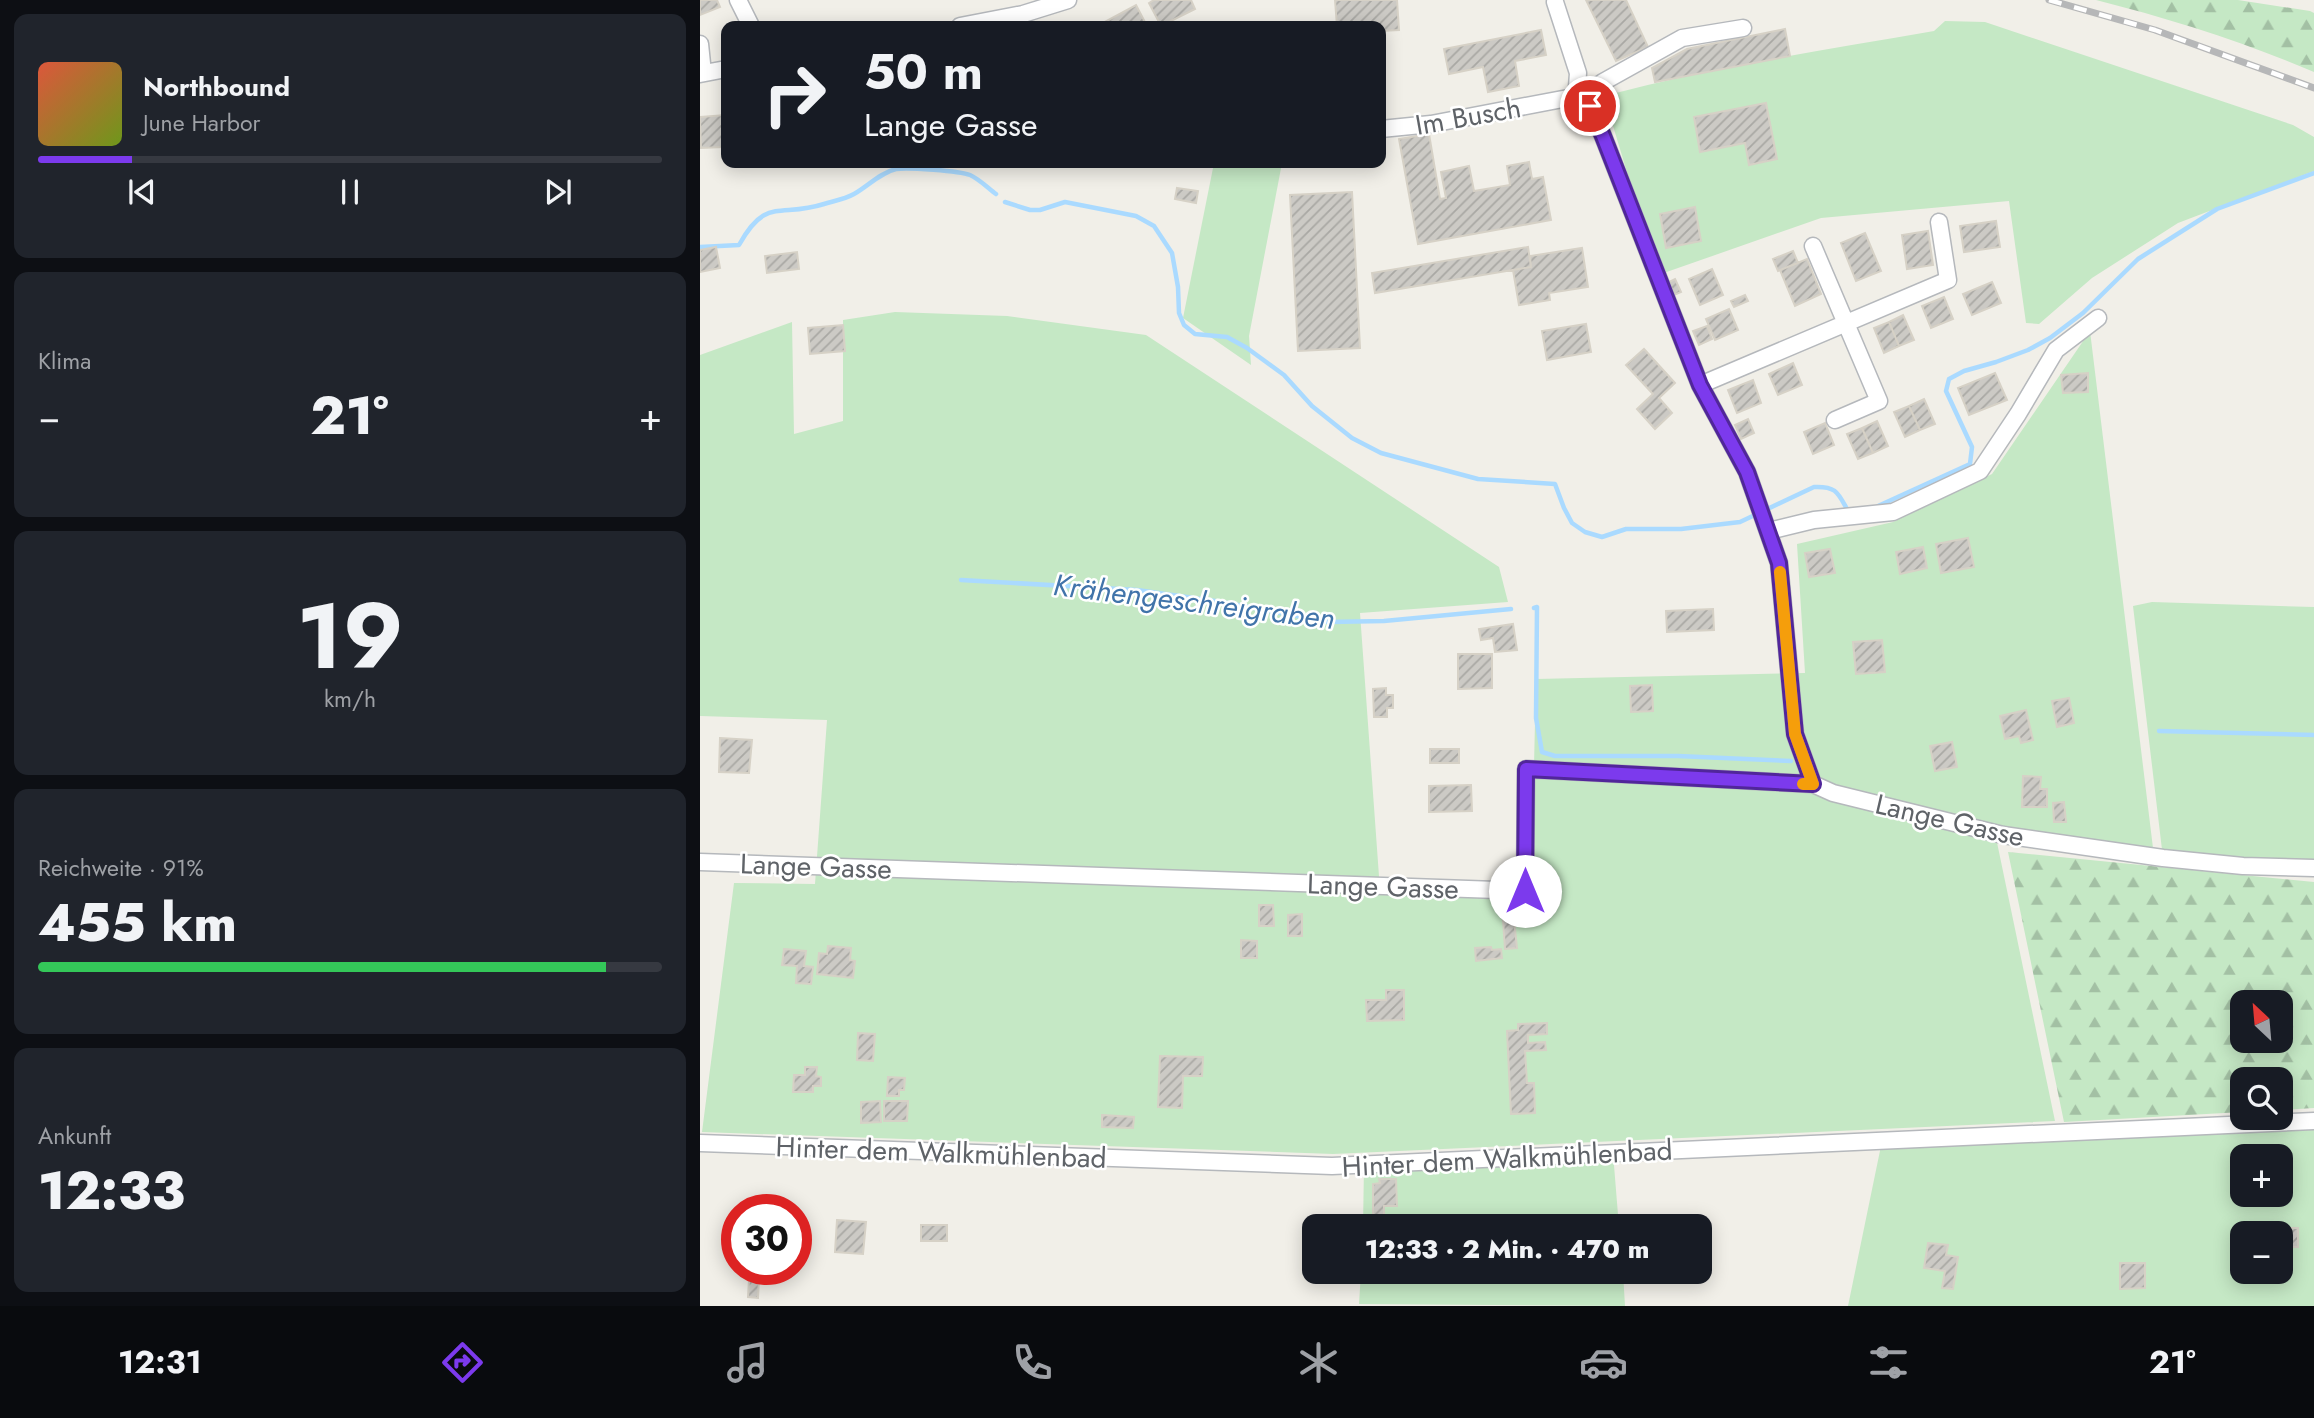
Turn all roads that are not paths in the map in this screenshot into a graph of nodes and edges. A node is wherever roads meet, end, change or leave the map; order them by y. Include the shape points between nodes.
1 (738, 0) edge
2 (1068, 0) edge
3 (1555, 2) dead end
4 (748, 21) edge
5 (986, 21) edge
6 (1743, 28) dead end
7 (700, 44) edge
8 (721, 70) edge
9 (702, 73) edge
10 (1576, 101) junction
11 (1386, 129) edge
12 (1939, 222) dead end
13 (1813, 246) dead end
14 (2098, 318) dead end
15 (1846, 324) junction
16 (1700, 385) junction
17 (1835, 420) dead end
18 (1765, 520) junction
19 (1813, 784) junction
20 (700, 862) edge
21 (2314, 868) edge
22 (2314, 1121) edge
23 (700, 1143) edge

1 - 4 street
2 - 5 street
3 - 10 street via 1578,73
6 - 10 street via 1682,38
7 - 9 street
8 - 9 street
10 - 11 street, Im Busch via 1568,98
10 - 16 street via 1590,106
12 - 15 street via 1948,281
13 - 15 street
14 - 18 street via 2056,350 1980,471 1894,512
15 - 16 street
15 - 17 street via 1879,401
16 - 18 street via 1747,472
18 - 19 street via 1779,563 1795,734
19 - 20 street, Lange Gasse via 1526,769 1525,891
19 - 21 street, Lange Gasse via 1833,793 2003,835 2163,858
22 - 23 street, Hinter dem Walkmühlenbad via 1332,1166

